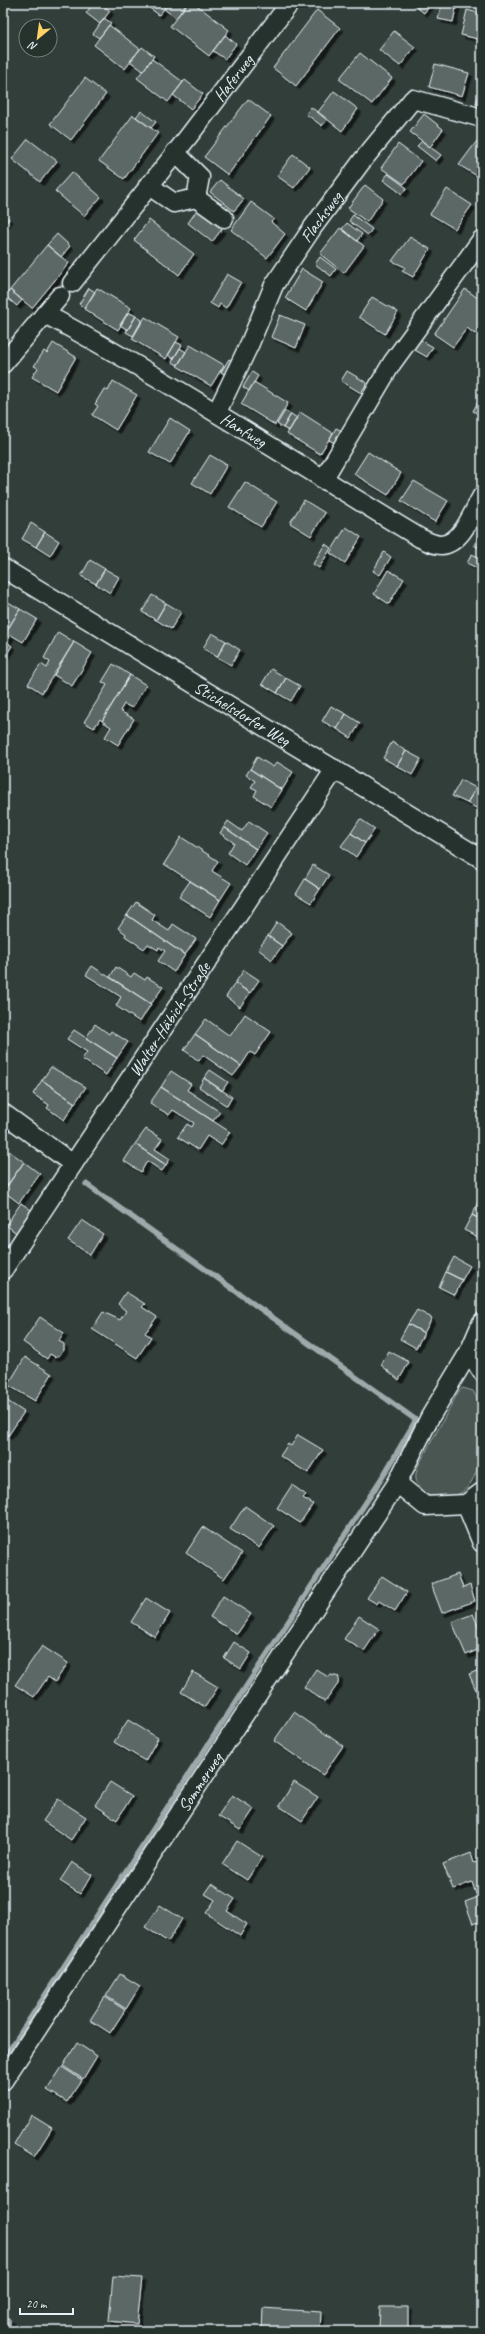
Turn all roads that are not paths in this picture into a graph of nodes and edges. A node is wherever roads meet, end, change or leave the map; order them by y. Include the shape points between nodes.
1 (290, 3) edge
2 (482, 118) edge
3 (175, 152) junction
4 (148, 186) junction
5 (196, 198) junction
6 (224, 218) dead end
7 (482, 239) edge
8 (46, 314) junction
9 (3, 364) edge
10 (217, 412) junction
11 (323, 480) junction
12 (482, 496) edge
13 (3, 568) edge
14 (335, 769) junction
15 (482, 858) edge
16 (3, 1113) edge
17 (73, 1164) junction
18 (3, 1270) edge
19 (482, 1322) edge
20 (470, 1352) junction
21 (482, 1372) edge
22 (397, 1483) junction
23 (482, 1492) edge
24 (466, 1504) junction
25 (482, 1543) edge
26 (3, 2081) edge

1 - 3 street, Haferweg
2 - 10 street, Flachsweg via 412,99 313,227 274,285
3 - 4 street, Haferweg
3 - 5 street via 200,177
4 - 5 street via 174,203
4 - 8 street, Haferweg
5 - 6 street
7 - 11 street via 392,363
8 - 9 street
8 - 10 street, Hanfweg via 113,350
10 - 11 street, Hanfweg
11 - 12 street, Hanfweg via 420,538 440,545 458,536
13 - 14 street, Stichelsdorfer Weg
14 - 15 street, Stichelsdorfer Weg
14 - 17 street, Walter-Häbich-Straße
16 - 17 street
17 - 18 street, Walter-Häbich-Straße
19 - 20 street, Sommerweg
20 - 21 street
20 - 22 street, Sommerweg via 430,1417
22 - 24 street via 425,1506
22 - 26 street, Sommerweg
23 - 24 street
24 - 25 street

